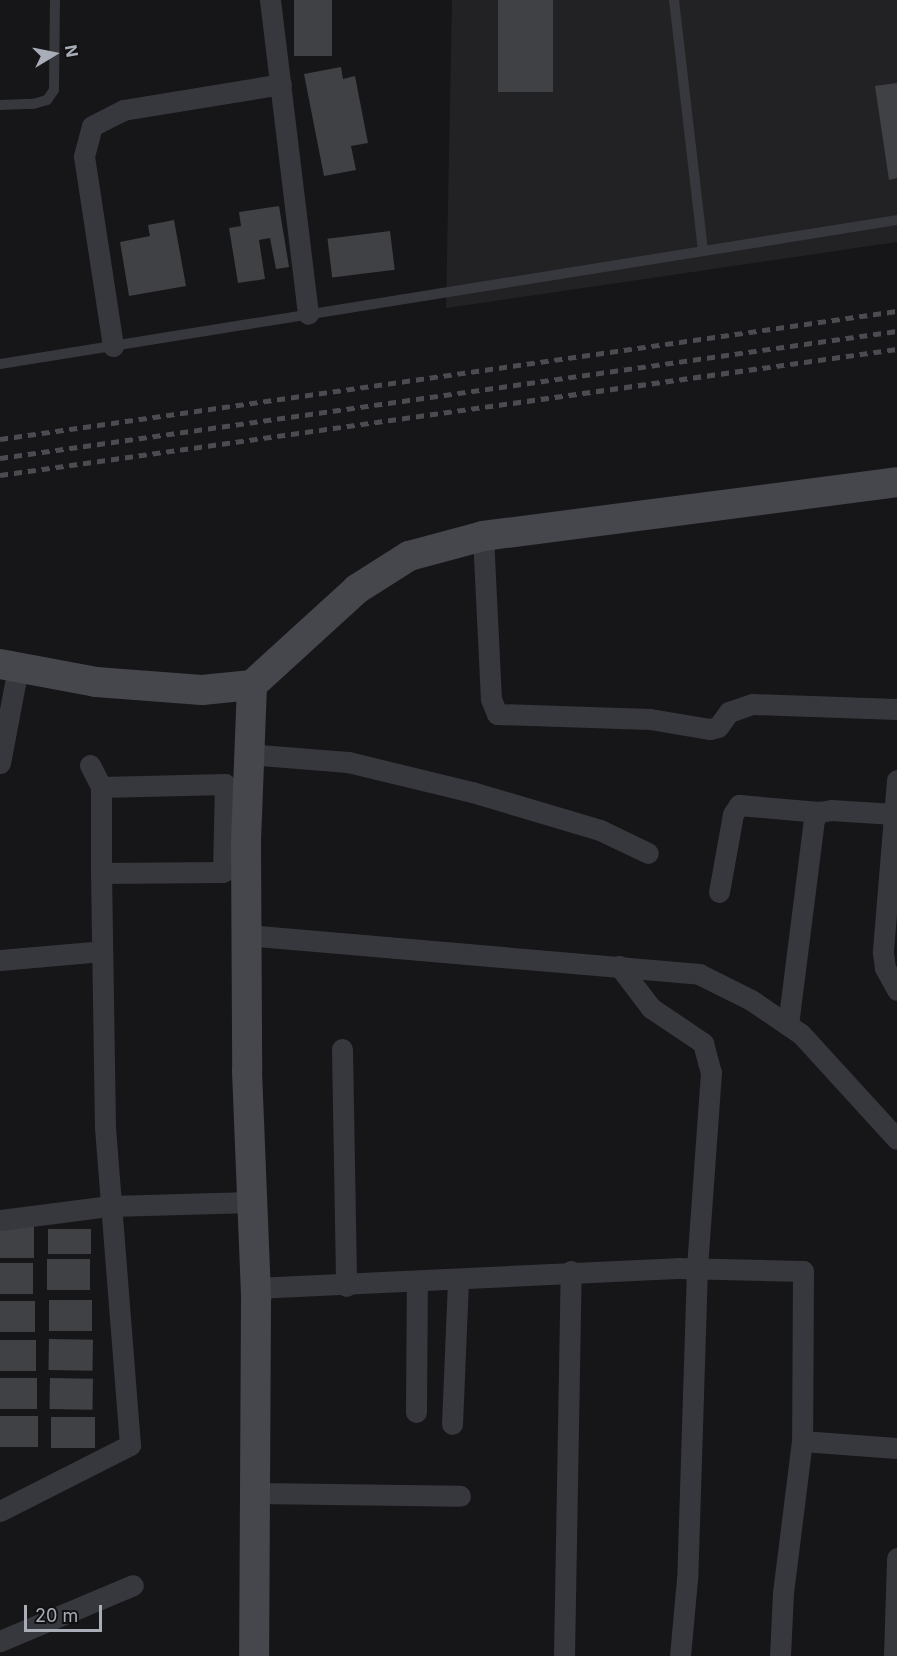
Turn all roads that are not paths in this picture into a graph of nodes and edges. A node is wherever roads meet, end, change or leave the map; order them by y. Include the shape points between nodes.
1 (55, 0) edge
2 (270, 0) edge
3 (674, 0) edge
4 (281, 84) junction
5 (0, 105) edge
6 (897, 220) edge
7 (703, 250) junction
8 (308, 314) junction
9 (113, 346) junction
10 (0, 364) edge
11 (897, 482) edge
12 (483, 536) junction
13 (9, 666) edge
14 (252, 685) junction
15 (897, 709) edge
16 (1, 750) edge
17 (247, 754) junction
18 (90, 765) dead end
19 (897, 780) edge
20 (897, 786) edge
21 (101, 787) junction
22 (819, 812) junction
23 (894, 814) junction
24 (648, 853) dead end
25 (894, 868) edge
26 (101, 873) junction
27 (719, 892) dead end
28 (246, 935) junction
29 (102, 951) junction
30 (0, 960) edge
31 (619, 966) junction
32 (897, 990) edge
33 (788, 1025) junction
34 (342, 1049) dead end
35 (897, 1139) edge
36 (252, 1202) junction
37 (110, 1206) junction
38 (0, 1220) edge
39 (697, 1268) junction
40 (571, 1271) junction
41 (417, 1281) junction
42 (458, 1281) junction
43 (346, 1286) junction
44 (255, 1288) junction
45 (416, 1412) dead end
46 (452, 1424) dead end
47 (802, 1441) junction
48 (897, 1448) edge
49 (256, 1493) junction
50 (460, 1496) dead end
51 (0, 1511) edge
52 (897, 1558) edge
53 (133, 1585) dead end
54 (0, 1641) edge
55 (254, 1656) edge
56 (564, 1656) edge
57 (680, 1656) edge
58 (780, 1656) edge
59 (894, 1656) edge

1 - 5 lane via 54,90 46,100 33,104
2 - 4 street
3 - 7 lane
4 - 8 street
4 - 9 street via 123,110 92,126 84,156
6 - 7 lane
7 - 8 lane
8 - 9 lane
9 - 10 lane
11 - 12 street
12 - 14 street via 409,556 357,589
12 - 15 street via 491,699 497,714 650,719 710,729 718,728 729,712 752,704
13 - 14 street via 96,682 202,690
13 - 16 street
14 - 17 street
17 - 24 street via 348,762 461,789 600,830
17 - 28 street
18 - 21 street
19 - 20 street
20 - 23 street
21 - 26 street
21 - 26 street via 225,784 223,872
22 - 23 street
22 - 27 street via 739,805 733,814
22 - 33 street via 809,844
23 - 25 street
25 - 32 street via 883,952
26 - 29 street
28 - 31 street
28 - 36 street
29 - 30 street
29 - 37 street
31 - 33 street via 699,974 751,1000
31 - 39 street via 651,1008 696,1035 708,1055 711,1072
33 - 35 street via 801,1034
34 - 43 street
36 - 37 street
36 - 44 street
37 - 38 street
37 - 51 street via 130,1445
39 - 40 street
39 - 47 street via 803,1271
39 - 57 street via 687,1579
40 - 42 street
40 - 56 street
41 - 42 street
41 - 43 street
41 - 45 street
42 - 46 street
43 - 44 street
44 - 49 street
47 - 48 street
47 - 58 street via 783,1593
49 - 50 street
49 - 55 street
52 - 59 street
53 - 54 street

